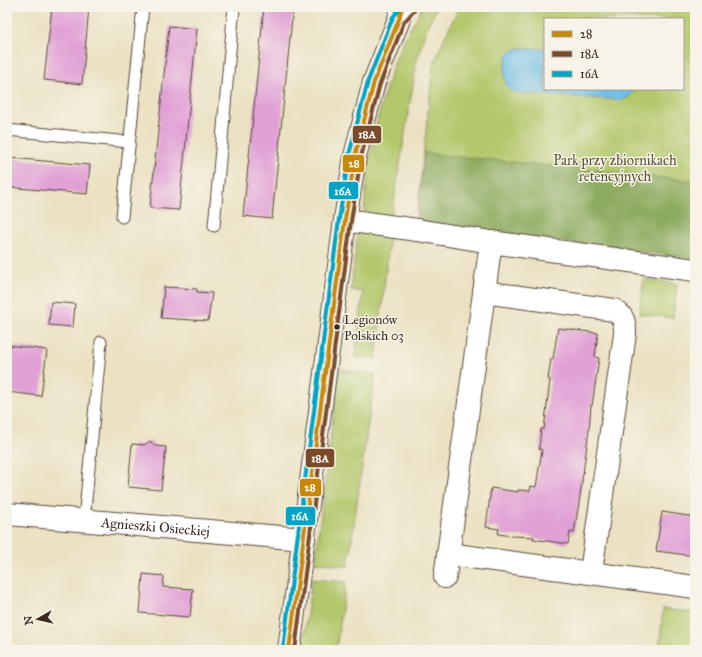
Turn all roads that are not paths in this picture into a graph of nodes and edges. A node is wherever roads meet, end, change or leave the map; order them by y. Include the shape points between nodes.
1 (143, 7) edge
2 (234, 7) edge
3 (403, 11) edge
4 (7, 130) edge
5 (129, 142) junction
6 (122, 217) dead end
7 (345, 220) junction
8 (214, 226) dead end
9 (491, 242) junction
10 (695, 270) edge
11 (484, 292) junction
12 (101, 342) dead end
13 (7, 514) edge
14 (84, 521) junction
15 (304, 539) junction
16 (448, 554) junction
17 (591, 572) junction
18 (445, 577) dead end
19 (695, 587) edge
20 (289, 650) edge

1 - 5 lane
2 - 8 lane
3 - 7 street via 374,82 355,156
4 - 5 lane
5 - 6 lane
7 - 9 street
7 - 15 street
9 - 10 street
9 - 11 street
11 - 16 street
11 - 17 street via 614,310 623,320 625,334
12 - 14 lane
13 - 14 street, Agnieszki Osieckiej
14 - 15 street, Agnieszki Osieckiej
15 - 20 street
16 - 17 street
16 - 18 street
17 - 19 street

